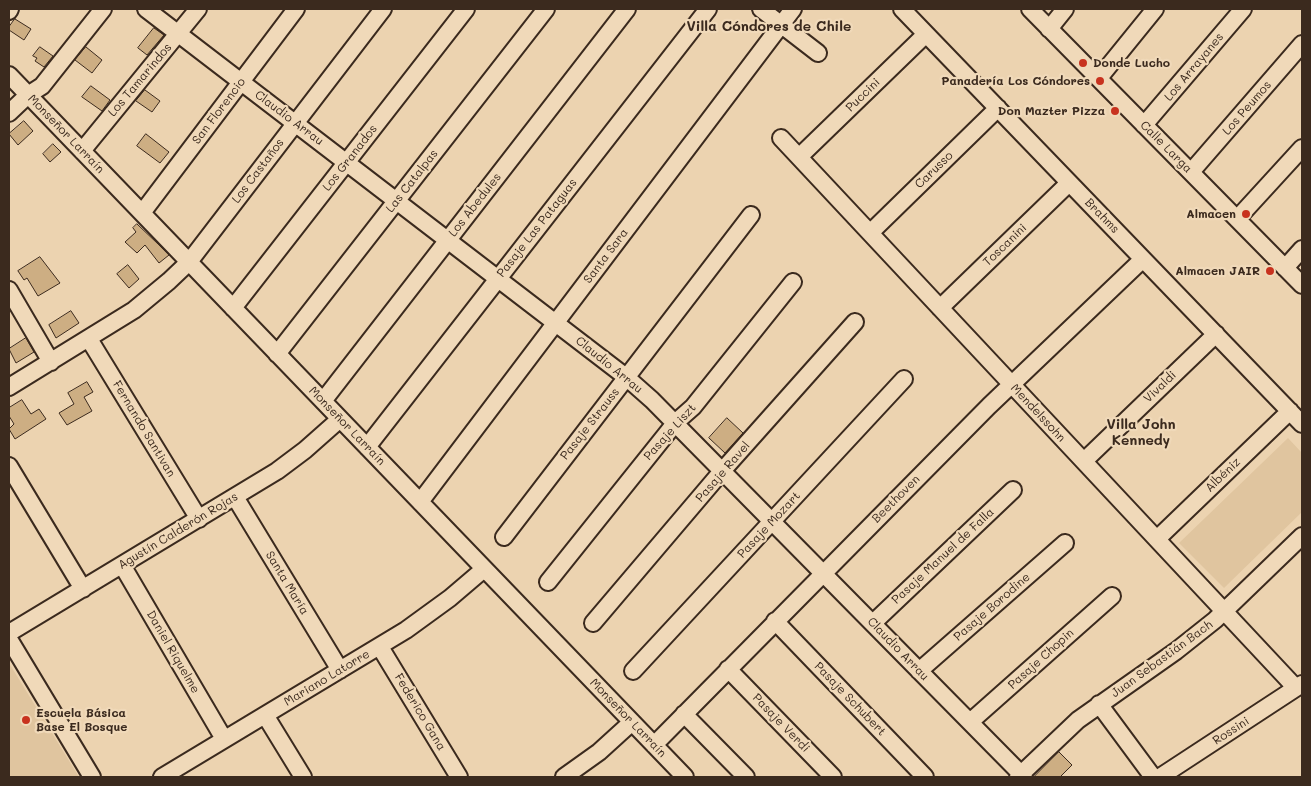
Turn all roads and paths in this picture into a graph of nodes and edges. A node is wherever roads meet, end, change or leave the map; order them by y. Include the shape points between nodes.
1 (103, 9) edge
2 (146, 9) edge
3 (198, 9) edge
4 (296, 9) edge
5 (384, 9) edge
6 (466, 9) edge
7 (546, 9) edge
8 (627, 9) edge
9 (708, 9) edge
10 (761, 9) edge
11 (793, 9) edge
12 (902, 9) edge
13 (1030, 9) edge
14 (1065, 9) edge
15 (1155, 9) edge
16 (1243, 9) edge
17 (781, 24) junction
18 (1049, 28) junction
19 (178, 34) junction
20 (926, 34) junction
21 (1302, 44) edge
22 (818, 53) dead end
23 (9, 75) edge
24 (1099, 78) junction
25 (241, 82) junction
26 (28, 95) junction
27 (998, 108) junction
28 (9, 113) edge
29 (295, 123) junction
30 (1144, 125) junction
31 (781, 138) dead end
32 (1302, 148) edge
33 (82, 150) junction
34 (799, 157) junction
35 (347, 163) junction
36 (1191, 172) junction
37 (1069, 183) junction
38 (397, 201) junction
39 (142, 213) junction
40 (750, 215) dead end
41 (1237, 219) junction
42 (870, 233) junction
43 (448, 241) junction
44 (1302, 249) edge
45 (1143, 259) junction
46 (189, 262) junction
47 (1285, 268) junction
48 (498, 279) junction
49 (793, 282) dead end
50 (1302, 285) edge
51 (9, 290) edge
52 (233, 308) junction
53 (940, 308) junction
54 (855, 322) dead end
55 (556, 323) junction
56 (1216, 334) junction
57 (89, 338) junction
58 (277, 354) junction
59 (51, 362) junction
60 (626, 377) junction
61 (904, 379) dead end
62 (1012, 384) junction
63 (9, 387) edge
64 (323, 401) junction
65 (1290, 411) junction
66 (340, 419) junction
67 (676, 422) junction
68 (1302, 424) edge
69 (367, 447) junction
70 (1084, 461) junction
71 (9, 466) edge
72 (723, 470) junction
73 (1013, 490) dead end
74 (234, 497) junction
75 (420, 502) junction
76 (199, 518) junction
77 (773, 521) junction
78 (1302, 536) edge
79 (504, 537) dead end
80 (1156, 539) junction
81 (1065, 543) dead end
82 (122, 565) junction
83 (484, 569) junction
84 (823, 572) junction
85 (548, 582) dead end
86 (83, 589) junction
87 (1112, 596) dead end
88 (1224, 612) junction
89 (775, 621) junction
90 (593, 623) dead end
91 (873, 623) junction
92 (9, 634) edge
93 (9, 639) edge
94 (380, 647) junction
95 (728, 669) junction
96 (340, 670) junction
97 (920, 670) junction
98 (633, 671) dead end
99 (1299, 686) edge
100 (1099, 704) junction
101 (684, 714) junction
102 (265, 715) junction
103 (632, 722) junction
104 (970, 722) junction
105 (224, 739) junction
106 (654, 745) junction
107 (1021, 776) edge
108 (92, 777) edge
109 (162, 777) edge
110 (304, 777) edge
111 (459, 777) edge
112 (564, 777) edge
113 (685, 777) edge
114 (746, 777) edge
115 (833, 777) edge
116 (925, 777) edge
117 (1153, 777) edge
118 (1160, 777) edge

1 - 26 street via 42,86
2 - 19 street, Claudio Arrau
3 - 19 street, Los Tamarindos
4 - 25 street, San Florencio
5 - 29 street, Los Castaños
6 - 35 street, Los Granados
7 - 38 street, Las Catalpas
8 - 43 street, Los Abedules
9 - 48 street, Pasaje Las Pataguas
10 - 17 street
11 - 17 street, Santa Sara
12 - 20 street, Brahms
13 - 18 street, Calle Larga
14 - 18 street
15 - 24 street
16 - 30 street, Los Arrayanes
17 - 22 street
17 - 55 street, Santa Sara
18 - 24 street, Calle Larga
19 - 25 street, Claudio Arrau
19 - 33 street, Los Tamarindos
20 - 27 street, Brahms
20 - 34 street, Puccini
21 - 36 street, Los Peumos
23 - 26 street, Monseñor Larraín
24 - 30 street, Calle Larga
25 - 29 street, Claudio Arrau
25 - 39 street, San Florencio
26 - 28 street
26 - 33 street, Monseñor Larraín
27 - 37 street, Brahms
27 - 42 street, Carusso
29 - 35 street, Claudio Arrau
29 - 46 street, Los Castaños
30 - 36 street, Calle Larga
31 - 34 street, Mendelssohn
32 - 41 street
33 - 39 street, Monseñor Larraín
34 - 42 street, Mendelssohn
35 - 38 street, Claudio Arrau
35 - 52 street, Los Granados
36 - 41 street, Calle Larga
37 - 45 street, Brahms
37 - 53 street, Toscanini
38 - 43 street, Claudio Arrau
38 - 58 street, Las Catalpas
39 - 46 street, Monseñor Larraín
40 - 60 street, Pasaje Strauss
41 - 47 street, Calle Larga
42 - 53 street, Mendelssohn
43 - 48 street, Claudio Arrau
43 - 64 street, Los Abedules
44 - 47 street
45 - 56 street, Brahms
45 - 62 street, Beethoven
46 - 52 street, Monseñor Larraín
46 - 57 street, Los Castaños via 150,298
47 - 50 street, Calle Larga
48 - 55 street, Claudio Arrau
48 - 69 street, Pasaje Las Pataguas
49 - 67 street, Pasaje Liszt via 693,407
51 - 59 street
52 - 58 street, Monseñor Larraín
53 - 62 street, Mendelssohn
54 - 72 street, Pasaje Ravel
55 - 60 street, Claudio Arrau
55 - 75 street, Santa Sara
56 - 65 street, Brahms
56 - 70 street, Vivaldi
57 - 59 street, Los Castaños
57 - 76 street, Fernando Santivan
58 - 64 street, Monseñor Larraín
59 - 63 street, Los Castaños
60 - 67 street, Claudio Arrau
60 - 79 street, Pasaje Strauss
61 - 77 street, Pasaje Mozart
62 - 70 street, Mendelssohn
62 - 84 street, Beethoven
64 - 66 street, Monseñor Larraín
65 - 68 street, Brahms
65 - 80 street, Albéniz
66 - 69 street, Monseñor Larraín
66 - 74 street, Agustín Calderón Rojas via 298,456
67 - 72 street, Claudio Arrau
67 - 85 street, Pasaje Liszt
69 - 75 street, Monseñor Larraín
70 - 80 street, Mendelssohn
71 - 86 street
72 - 77 street, Claudio Arrau
72 - 90 street, Pasaje Ravel
73 - 91 street, Pasaje Manuel de Falla
74 - 76 street, Agustín Calderón Rojas
74 - 96 street, Santa María
75 - 83 street, Monseñor Larraín
76 - 82 street, Agustín Calderón Rojas
77 - 84 street, Claudio Arrau
77 - 98 street, Pasaje Mozart
78 - 88 street, Juan Sebastián Bach
80 - 88 street, Mendelssohn
81 - 97 street, Pasaje Borodine
82 - 86 street, Agustín Calderón Rojas
82 - 105 street, Daniel Riquelme
83 - 94 street, Mariano Latorre via 432,612
83 - 103 street, Monseñor Larraín
84 - 89 street, Beethoven
84 - 91 street, Claudio Arrau
86 - 92 street, Agustín Calderón Rojas
87 - 104 street, Pasaje Chopin
88 - 99 street, Mendelssohn
88 - 100 street, Juan Sebastián Bach via 1176,651
89 - 95 street, Beethoven
89 - 116 street, Pasaje Schubert
91 - 97 street, Claudio Arrau
93 - 108 street
94 - 96 street, Mariano Latorre
94 - 111 street, Federico Gana
95 - 101 street, Beethoven
95 - 115 street, Pasaje Verdi
96 - 102 street, Mariano Latorre
97 - 104 street, Claudio Arrau
99 - 118 street, Rossini
100 - 107 street, Juan Sebastián Bach via 1063,733
100 - 117 street
101 - 106 street, Beethoven
101 - 114 street
102 - 105 street, Mariano Latorre
102 - 110 street
103 - 106 street, Monseñor Larraín
103 - 112 street via 599,752
104 - 107 street, Claudio Arrau
105 - 109 street, Mariano Latorre
106 - 113 street, Monseñor Larraín

